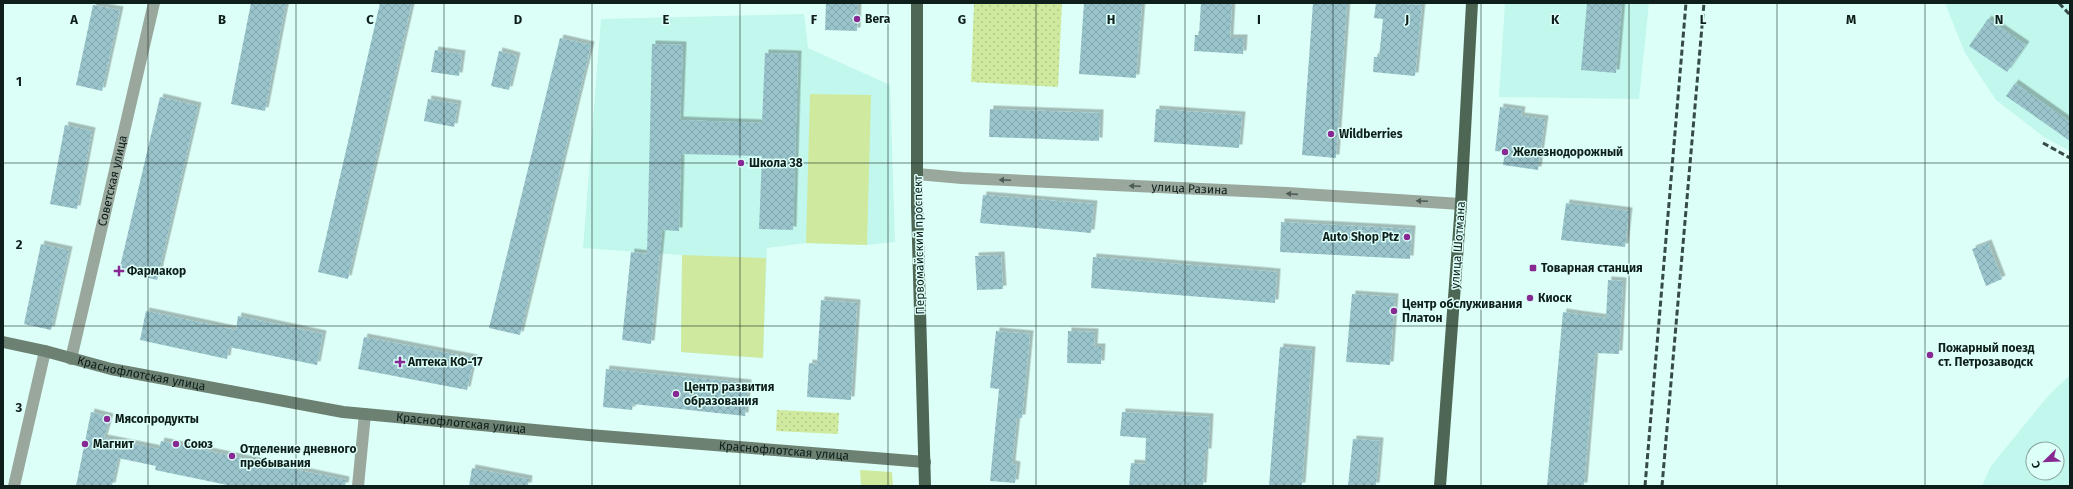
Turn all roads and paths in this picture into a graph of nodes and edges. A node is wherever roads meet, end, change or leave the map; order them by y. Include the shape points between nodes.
1 (154, 3) edge
2 (917, 3) edge
3 (1472, 3) edge
4 (917, 174) junction
5 (1461, 204) junction
6 (3, 342) edge
7 (45, 351) junction
8 (71, 359) junction
9 (365, 414) junction
10 (925, 462) junction
11 (14, 486) edge
12 (358, 486) edge
13 (925, 486) edge
14 (1440, 486) edge

1 - 8 street, Советская улица
2 - 4 main road, Первомайский проспект
3 - 5 main road, улица Шотмана
5 -> 4 street, улица Разина
4 - 10 main road, Первомайский проспект
5 - 14 main road, улица Шотмана
6 - 7 street, Краснофлотская улица
7 - 8 street, Краснофлотская улица
7 - 11 street
8 - 9 street, Краснофлотская улица via 111,369
9 - 10 street, Краснофлотская улица
9 - 12 street
10 - 13 main road, Первомайский проспект

